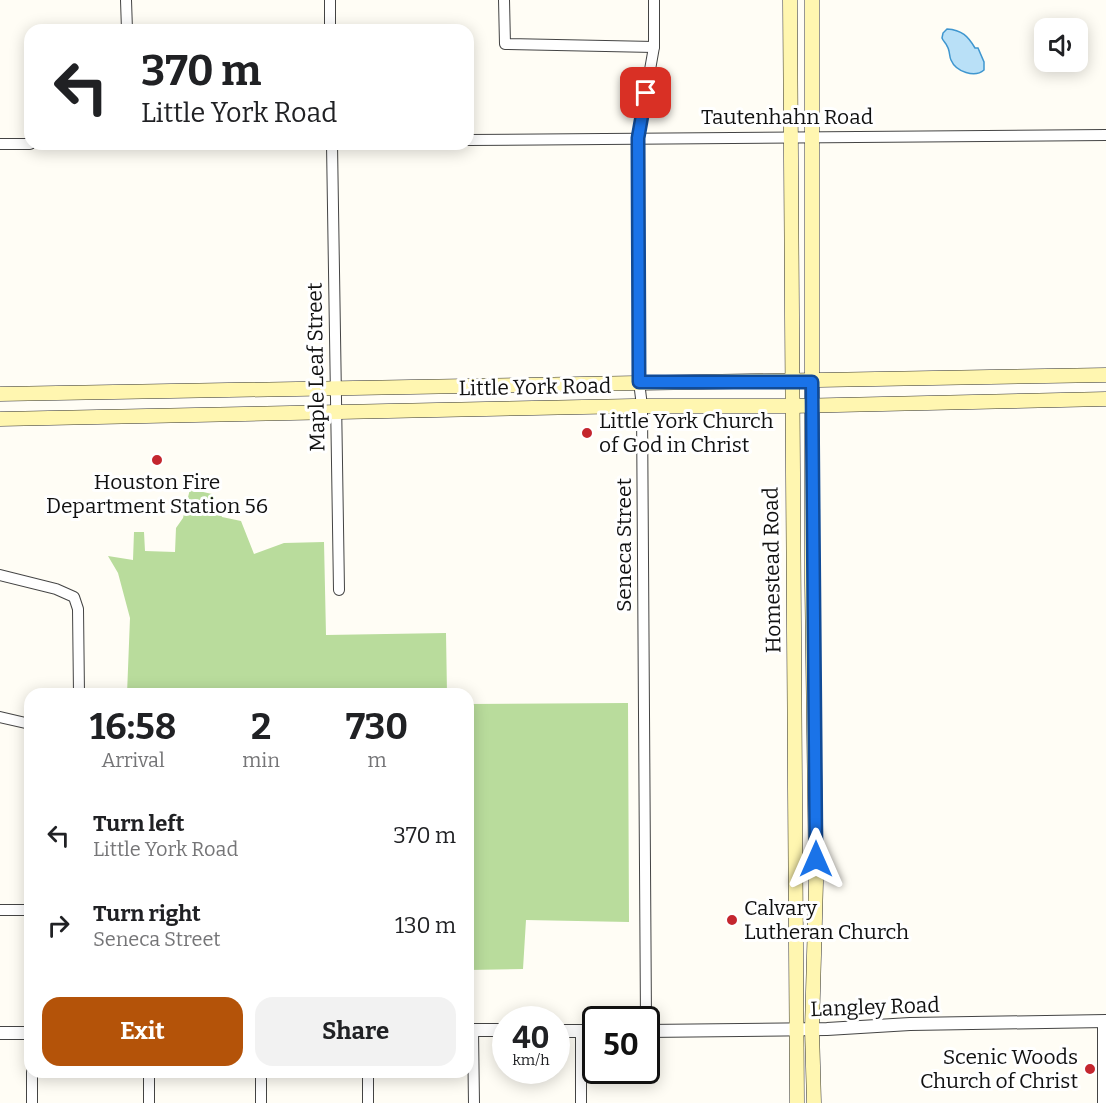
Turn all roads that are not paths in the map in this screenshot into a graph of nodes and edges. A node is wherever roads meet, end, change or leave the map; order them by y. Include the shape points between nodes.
1 (126, 0) edge
2 (330, 0) edge
3 (504, 0) edge
4 (654, 0) edge
5 (790, 0) edge
6 (812, 0) edge
7 (127, 24) edge
8 (330, 24) edge
9 (654, 47) junction
10 (1106, 135) edge
11 (792, 137) junction
12 (812, 137) junction
13 (638, 138) junction
14 (474, 140) edge
15 (0, 144) edge
16 (24, 144) edge
17 (332, 150) edge
18 (1106, 375) edge
19 (975, 378) junction
20 (793, 381) junction
21 (639, 382) junction
22 (812, 382) junction
23 (336, 387) junction
24 (148, 390) junction
25 (187, 390) junction
26 (0, 394) edge
27 (1106, 399) edge
28 (975, 402) junction
29 (642, 406) junction
30 (792, 406) junction
31 (812, 406) junction
32 (335, 412) junction
33 (186, 415) junction
34 (149, 416) junction
35 (0, 419) edge
36 (0, 575) edge
37 (794, 583) junction
38 (812, 584) junction
39 (339, 590) dead end
40 (79, 688) edge
41 (0, 717) edge
42 (24, 723) edge
43 (816, 882) junction
44 (796, 884) junction
45 (0, 910) edge
46 (24, 910) edge
47 (646, 1006) edge
48 (1104, 1021) edge
49 (797, 1029) junction
50 (812, 1029) junction
51 (474, 1030) edge
52 (492, 1030) edge
53 (570, 1031) edge
54 (581, 1031) joint
55 (660, 1031) edge
56 (0, 1033) edge
57 (24, 1033) edge
58 (32, 1078) edge
59 (149, 1078) edge
60 (261, 1078) edge
61 (368, 1078) edge
62 (473, 1078) edge
63 (32, 1103) edge
64 (149, 1103) edge
65 (261, 1103) edge
66 (368, 1103) edge
67 (474, 1103) edge
68 (581, 1103) edge
69 (797, 1103) edge
70 (814, 1103) edge
71 (1103, 1103) edge

1 - 7 street
2 - 8 street
3 - 9 street via 504,44
4 - 9 street, Seneca Street
5 - 11 main road, Homestead Road
6 - 12 main road, Homestead Road
9 - 13 street, Seneca Street
10 - 12 street, Tautenhahn Road
11 - 12 street, Tautenhahn Road
11 - 13 street, Tautenhahn Road
11 - 20 main road, Homestead Road
12 - 22 main road, Homestead Road
13 - 14 street, Tautenhahn Road
13 - 21 street, Seneca Street
15 - 16 street
17 - 23 street, Maple Leaf Street
18 - 19 main road, Little York Road
19 - 22 main road, Little York Road
19 - 28 main road
20 - 21 main road, Little York Road
20 - 22 main road, Little York Road
20 - 30 main road, Homestead Road
21 - 23 main road, Little York Road
21 - 29 street, Seneca Street
22 - 31 main road, Homestead Road
23 - 25 main road, Little York Road
23 - 32 street, Maple Leaf Street
24 - 25 main road, Little York Road
24 - 26 main road, Little York Road
24 - 34 main road
25 - 33 main road
27 - 28 main road, Little York Road
28 - 31 main road, Little York Road
29 - 30 main road, Little York Road
29 - 32 main road, Little York Road
29 - 47 street, Seneca Street
30 - 31 main road, Little York Road
30 - 37 main road, Homestead Road
31 - 38 main road, Homestead Road
32 - 33 main road, Little York Road
32 - 39 street, Maple Leaf Street
33 - 34 main road, Little York Road
34 - 35 main road, Little York Road
36 - 40 street via 74,597 78,609
37 - 38 main road
37 - 44 main road, Homestead Road
38 - 43 main road, Homestead Road
41 - 42 street
43 - 44 main road
43 - 50 main road, Homestead Road
44 - 49 main road, Homestead Road
45 - 46 street
48 - 50 street, Langley Road
48 - 71 street
49 - 50 street, Langley Road
49 - 55 street, Langley Road
49 - 69 main road, Homestead Road
50 - 70 main road, Homestead Road
51 - 52 street
53 - 54 street
54 - 68 street
56 - 57 street
58 - 63 street
59 - 64 street
60 - 65 street
61 - 66 street
62 - 67 street

